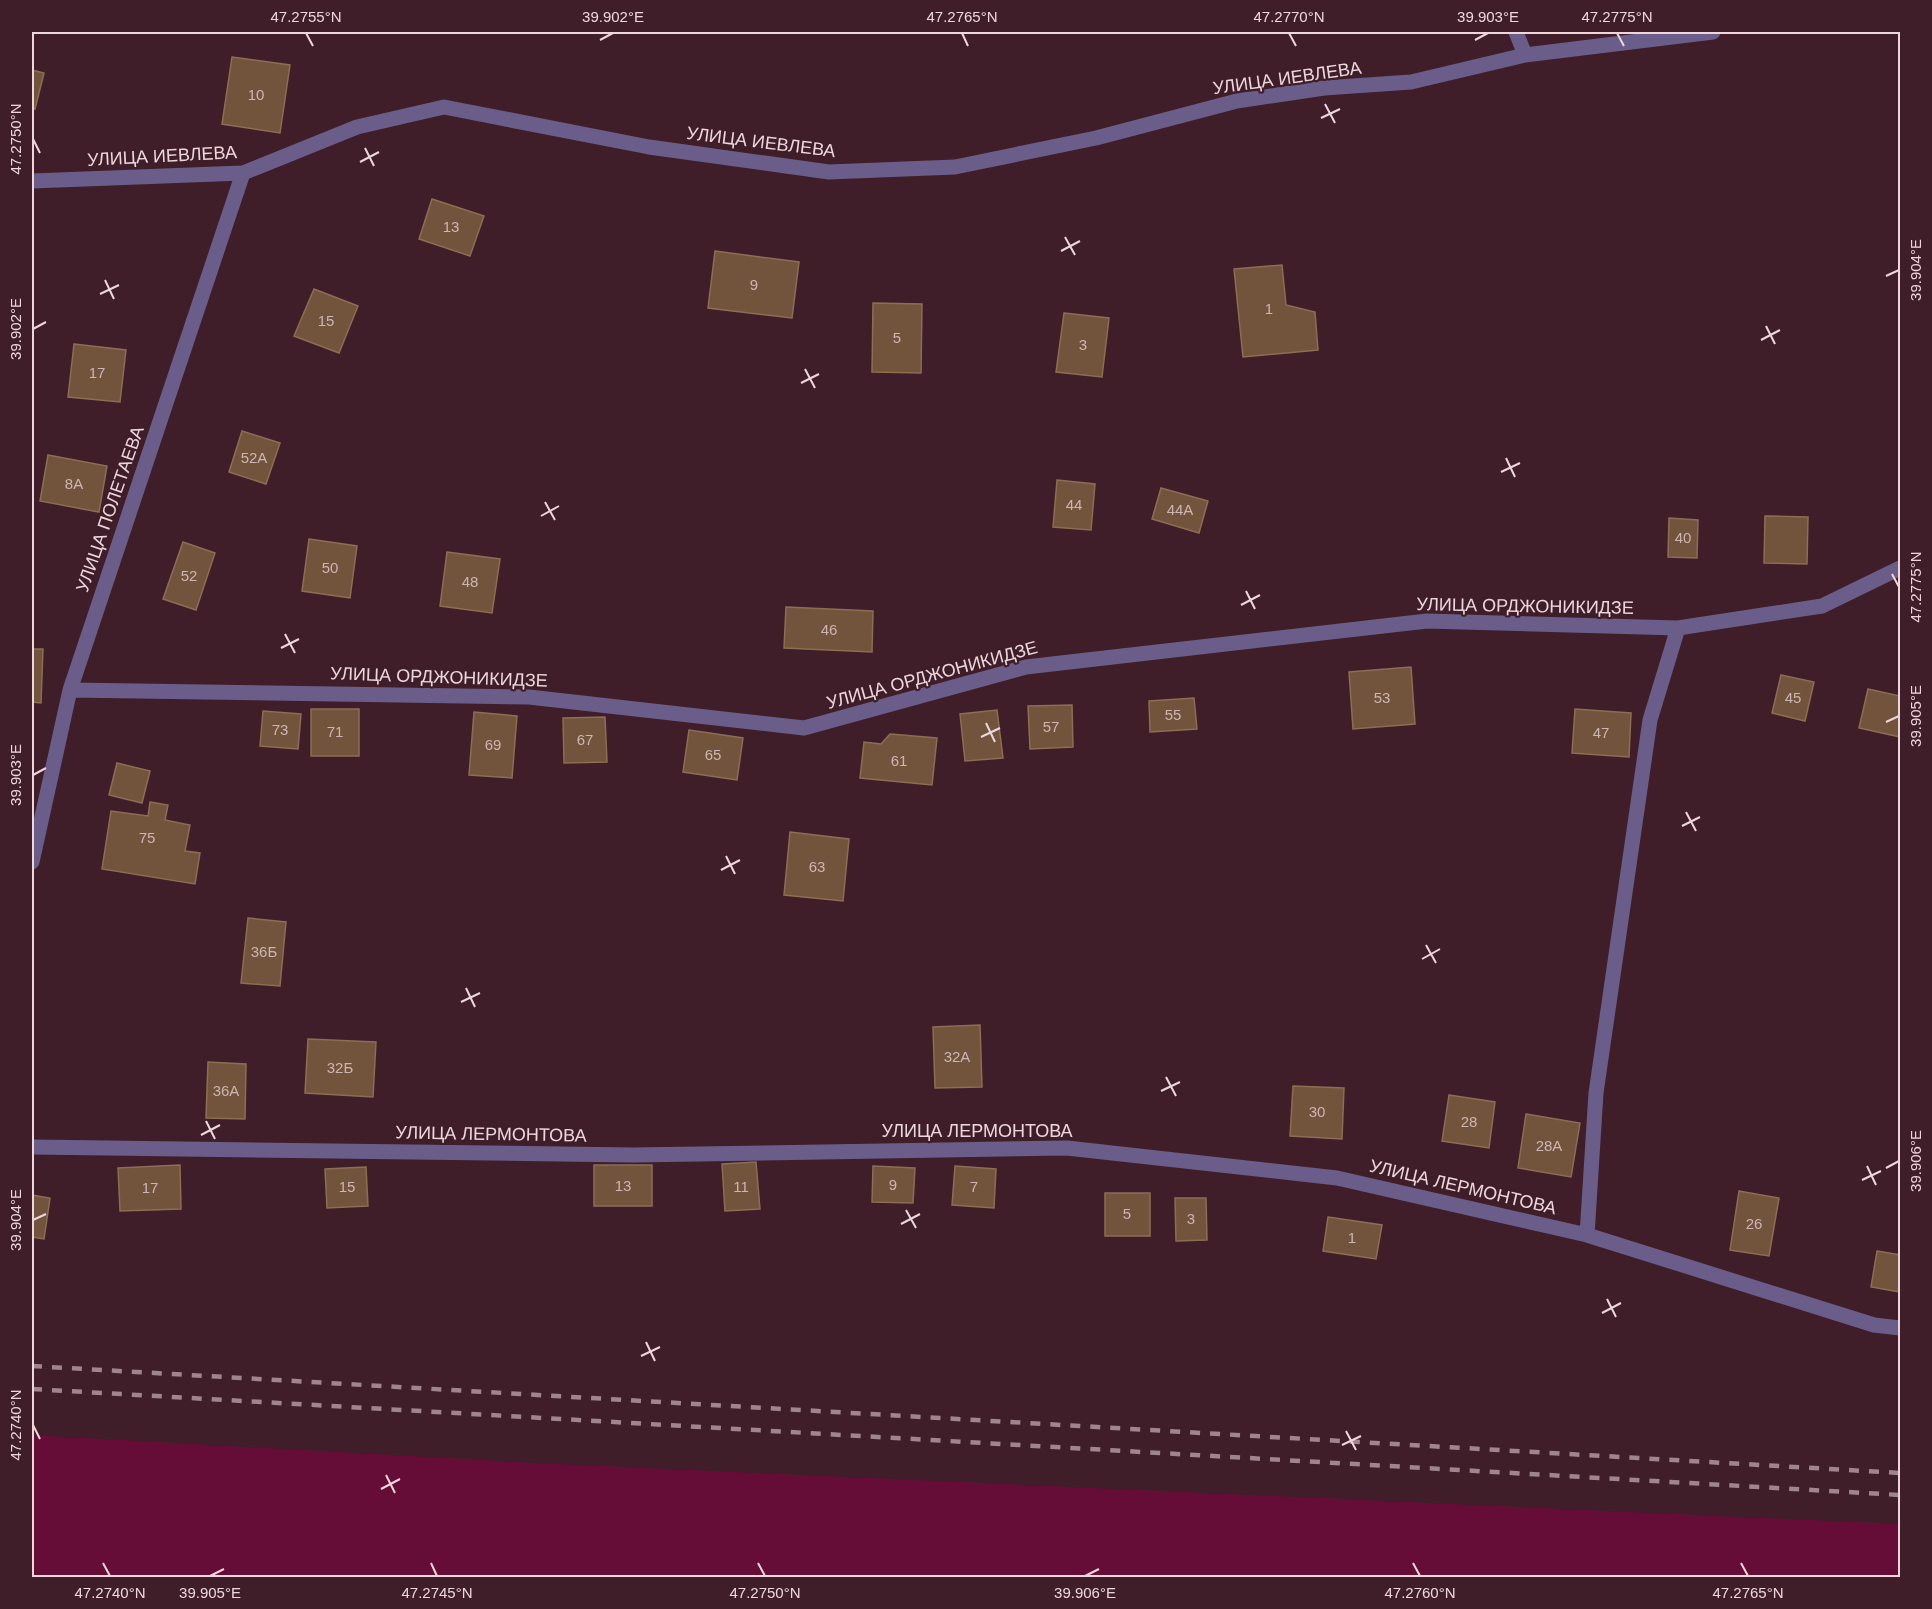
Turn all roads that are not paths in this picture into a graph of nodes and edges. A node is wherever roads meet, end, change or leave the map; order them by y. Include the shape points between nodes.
1 (1516, 32) edge
2 (1713, 32) edge
3 (1525, 54) junction
4 (243, 173) junction
5 (32, 181) edge
6 (1900, 568) edge
7 (1678, 628) junction
8 (70, 690) junction
9 (32, 862) edge
10 (32, 1147) edge
11 (1587, 1236) junction
12 (1900, 1328) edge

1 - 3 street
2 - 3 street, УЛИЦА ИЕВЛЕВА
3 - 4 street, УЛИЦА ИЕВЛЕВА via 1411,82 1324,88 1237,101 1096,138 955,167 829,172 649,147 444,107 357,127
4 - 5 street, УЛИЦА ИЕВЛЕВА
4 - 8 street, УЛИЦА ПОЛЕТАЕВА
6 - 7 street, УЛИЦА ОРДЖОНИКИДЗЕ via 1822,606
7 - 8 street, УЛИЦА ОРДЖОНИКИДЗЕ via 1426,621 1026,666 804,728 529,697
7 - 11 street via 1650,720 1596,1093
8 - 9 street, УЛИЦА ПОЛЕТАЕВА
10 - 11 street, УЛИЦА ЛЕРМОНТОВА via 633,1155 1067,1148 1336,1178
11 - 12 street, УЛИЦА ЛЕРМОНТОВА via 1874,1325

